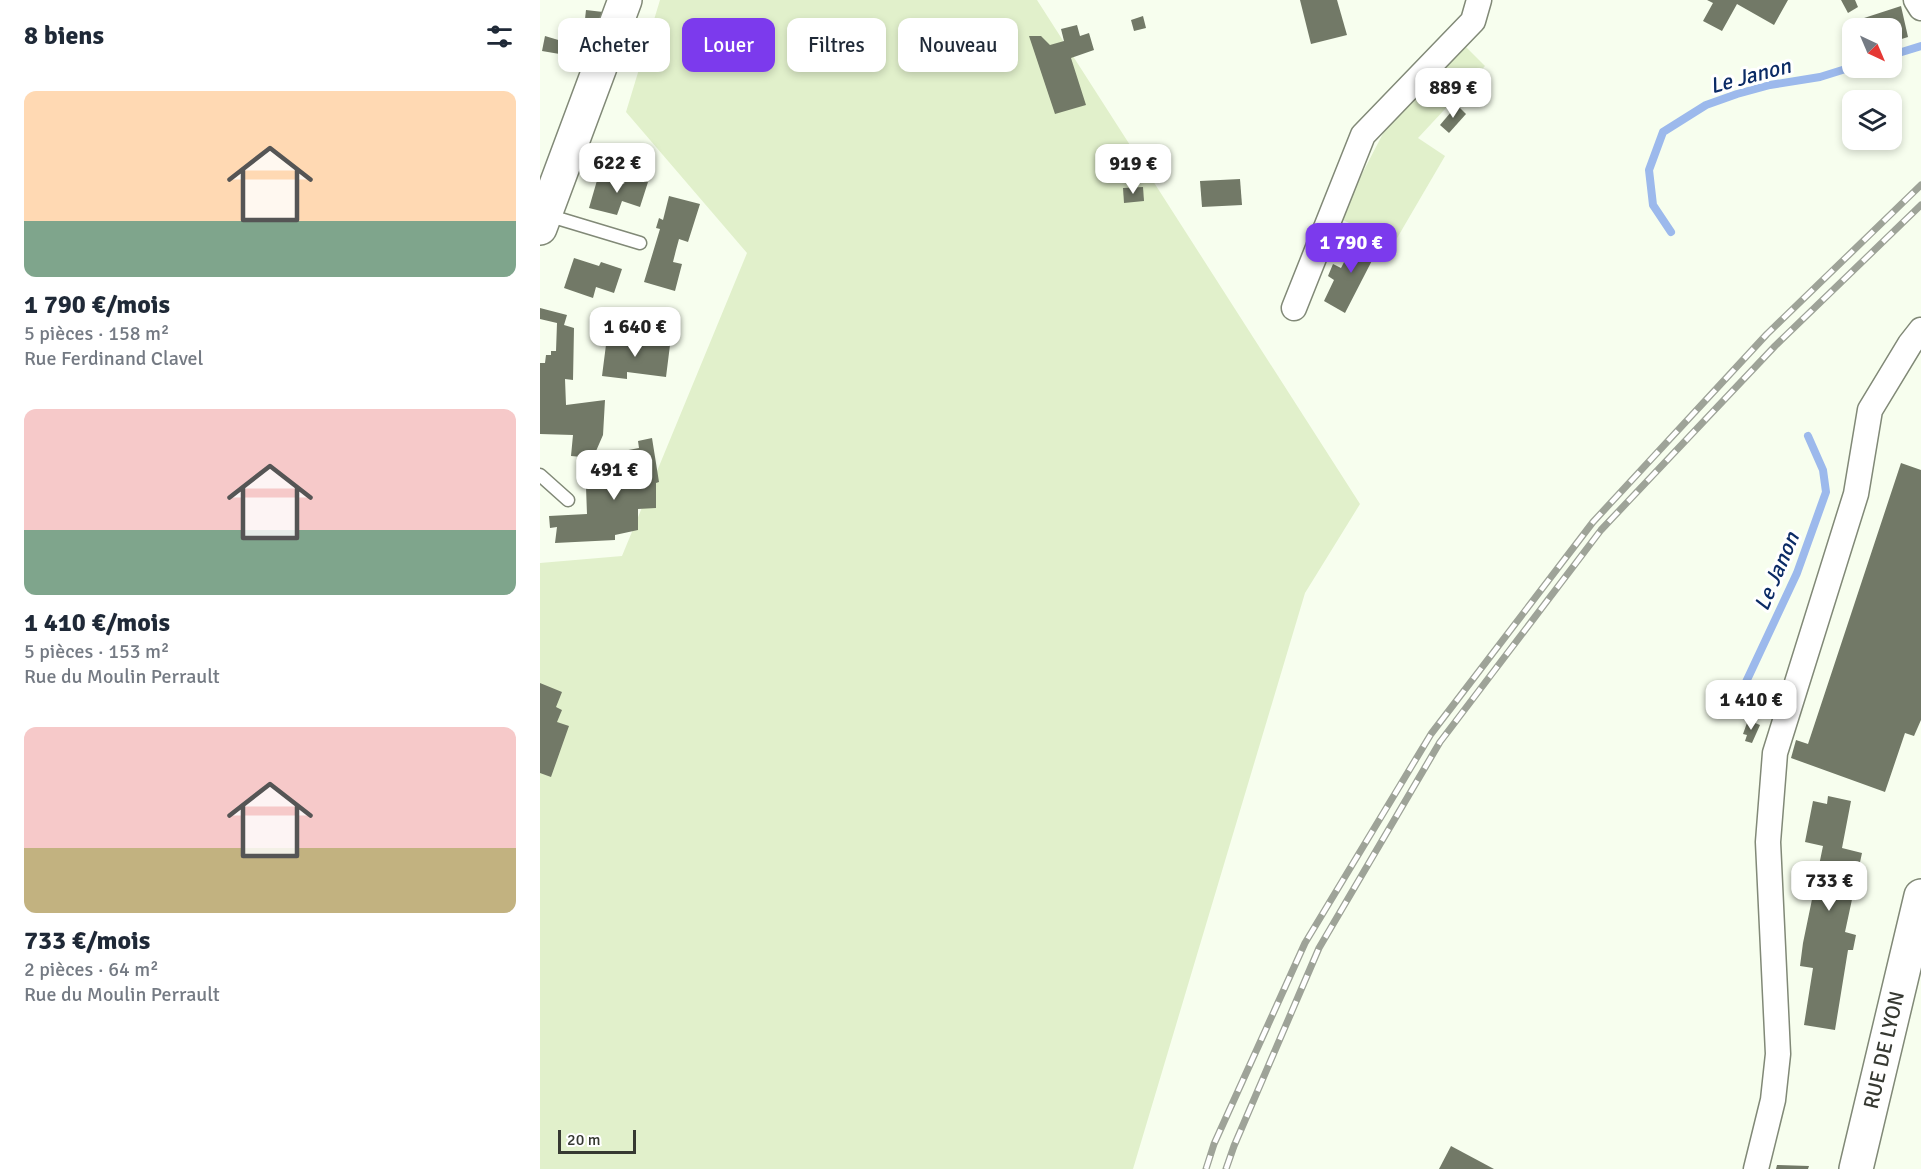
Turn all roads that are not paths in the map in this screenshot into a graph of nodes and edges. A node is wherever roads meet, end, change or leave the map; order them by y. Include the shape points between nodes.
1 (626, 0) edge
2 (1479, 0) edge
3 (1916, 0) edge
4 (1921, 8) edge
5 (543, 221) edge
6 (640, 243) dead end
7 (1294, 308) dead end
8 (1921, 330) edge
9 (540, 475) edge
10 (568, 500) dead end
11 (1921, 896) edge
12 (1756, 1169) edge
13 (1856, 1169) edge

1 - 5 street
2 - 7 street via 1473,21 1363,135
3 - 4 street
5 - 6 lane
8 - 12 street via 1870,410 1856,494 1775,753 1768,842 1778,1054 1773,1100
9 - 10 lane
11 - 13 street, RUE DE LYON

